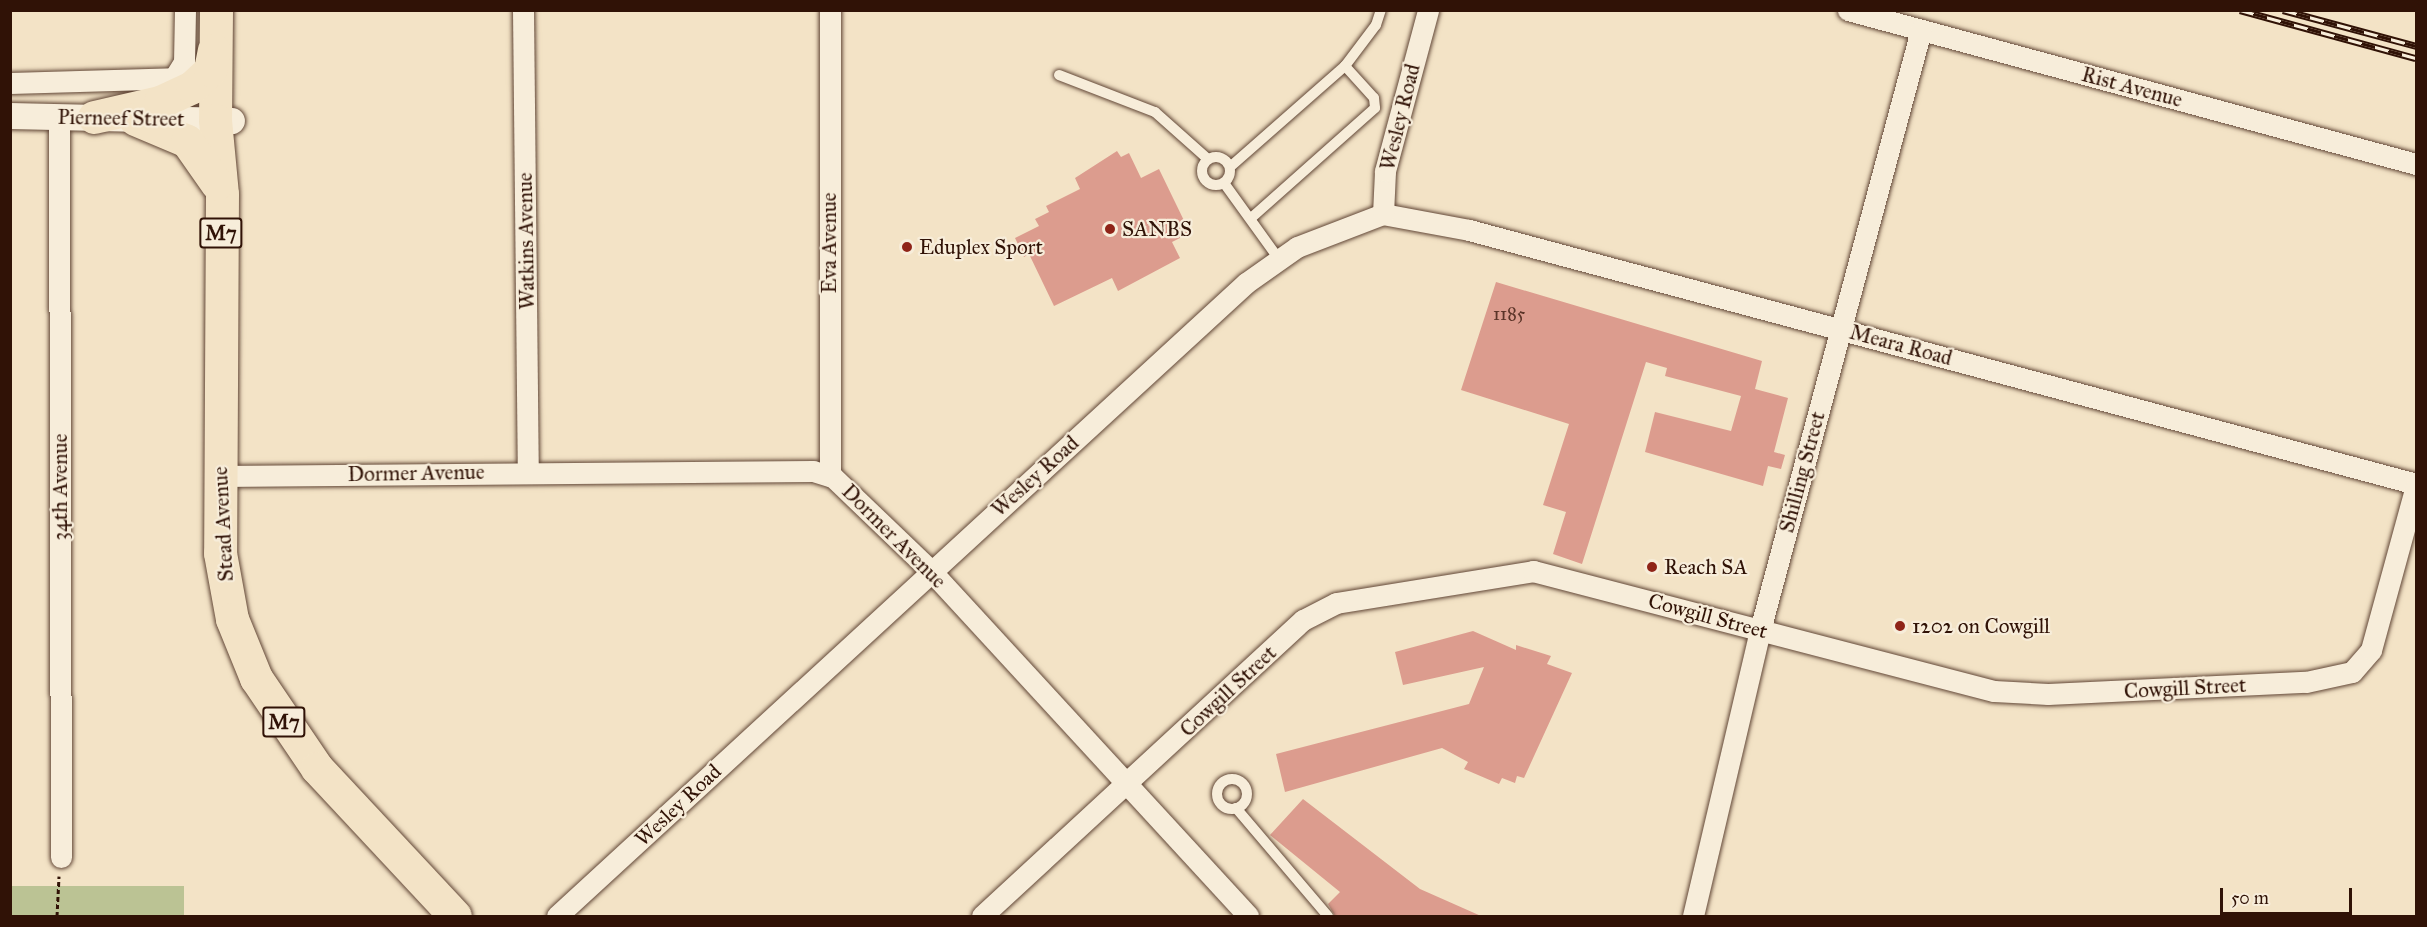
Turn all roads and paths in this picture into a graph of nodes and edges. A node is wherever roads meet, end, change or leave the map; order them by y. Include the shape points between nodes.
1 (185, 10) edge
2 (216, 10) edge
3 (230, 10) edge
4 (523, 10) edge
5 (830, 10) edge
6 (1381, 10) edge
7 (1428, 10) edge
8 (1848, 10) edge
9 (1921, 30) junction
10 (215, 45) junction
11 (1345, 66) junction
12 (1059, 75) dead end
13 (10, 83) edge
14 (10, 116) edge
15 (59, 117) junction
16 (94, 117) junction
17 (135, 118) junction
18 (223, 120) junction
19 (1208, 159) junction
20 (2416, 164) edge
21 (1230, 167) junction
22 (1224, 183) junction
23 (222, 194) junction
24 (1383, 214) junction
25 (1251, 218) junction
26 (1278, 258) junction
27 (1840, 328) junction
28 (528, 472) junction
29 (220, 476) junction
30 (830, 476) junction
31 (2416, 484) edge
32 (932, 572) junction
33 (1760, 630) junction
34 (1127, 785) junction
35 (1236, 808) dead end
36 (61, 857) joint
37 (57, 916) edge
38 (455, 916) edge
39 (557, 916) edge
40 (982, 916) edge
41 (1248, 916) edge
42 (1328, 916) edge
43 (1693, 916) edge

1 - 13 street via 184,62 174,78
2 - 10 main road, Stead Avenue / M7
3 - 18 main road, Stead Avenue / M7
4 - 28 street, Watkins Avenue
5 - 30 street, Eva Avenue
6 - 11 lane via 1376,25
7 - 24 street, Wesley Road via 1385,171
8 - 9 street, Rist Avenue
9 - 20 street, Rist Avenue
9 - 27 street, Shilling Street
10 - 16 main road via 210,69 192,87 160,102
10 - 18 main road, Stead Avenue / M7
11 - 21 lane
11 - 25 lane via 1374,98 1375,108
12 - 19 lane via 1155,112
14 - 15 street, Pierneef Street
15 - 16 street, Pierneef Street
15 - 36 street, 34th Avenue
16 - 17 street, Pierneef Street
17 - 18 street, Pierneef Street
17 - 23 main road via 195,147
18 - 23 main road, Stead Avenue / M7
19 - 21 lane via 1221,158
19 - 22 lane via 1202,170 1204,179 1216,186
21 - 22 lane
22 - 25 lane
23 - 29 main road, Stead Avenue / M7
24 - 26 street, Wesley Road
24 - 27 street, Meara Road via 1469,230
25 - 26 lane
26 - 32 street, Wesley Road
27 - 31 street, Meara Road
27 - 33 street, Shilling Street
28 - 29 street, Dormer Avenue
28 - 30 street, Dormer Avenue via 813,471
29 - 38 main road, Stead Avenue / M7 via 222,571 236,634 251,669 317,768
30 - 32 street, Dormer Avenue via 860,498
31 - 33 street, Cowgill Street via 2371,650 2357,668 2336,677 2021,694 1971,686
32 - 34 street, Dormer Avenue
32 - 39 street, Wesley Road
33 - 34 street, Cowgill Street via 1533,571 1336,603 1303,620
33 - 43 street, Shilling Street
34 - 40 street, Cowgill Street
34 - 41 street, Dormer Avenue
35 - 42 lane
36 - 37 path

